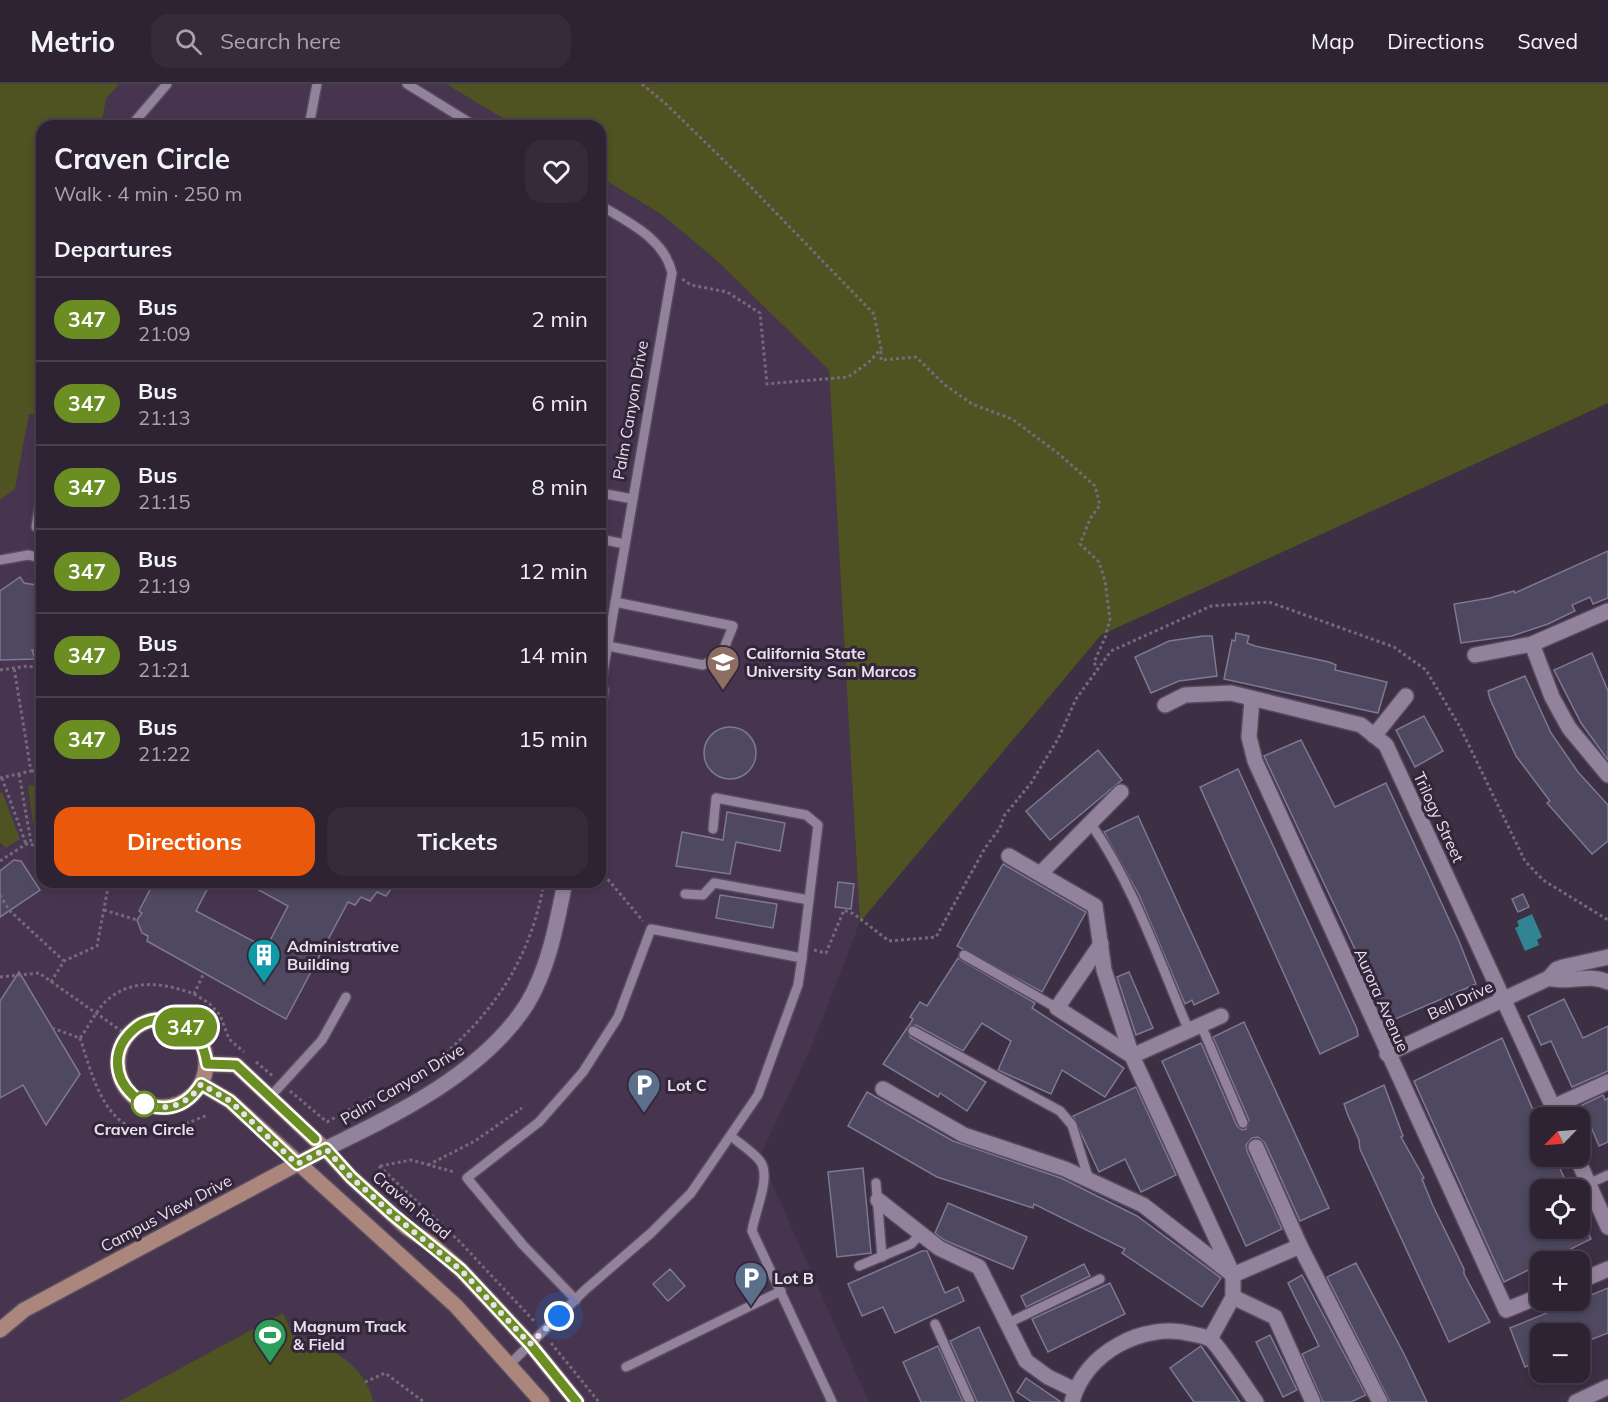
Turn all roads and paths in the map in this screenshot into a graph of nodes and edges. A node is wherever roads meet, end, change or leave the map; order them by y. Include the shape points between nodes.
1 (167, 84) edge
2 (317, 84) edge
3 (407, 84) edge
4 (642, 84) edge
5 (136, 120) edge
6 (310, 120) edge
7 (465, 120) edge
8 (606, 209) edge
9 (672, 273) junction
10 (880, 349) junction
11 (606, 494) edge
12 (633, 499) junction
13 (606, 540) edge
14 (625, 544) junction
15 (36, 557) edge
16 (0, 560) edge
17 (615, 602) junction
18 (1608, 611) edge
19 (1532, 644) junction
20 (608, 646) junction
21 (1476, 655) dead end
22 (606, 658) edge
23 (14, 668) junction
24 (36, 668) edge
25 (0, 669) edge
26 (1098, 669) junction
27 (1406, 696) dead end
28 (1252, 699) junction
29 (1164, 705) dead end
30 (1374, 736) junction
31 (31, 771) junction
32 (36, 771) edge
33 (19, 774) junction
34 (1608, 775) edge
35 (1, 778) edge
36 (1121, 792) dead end
37 (1091, 824) junction
38 (713, 829) dead end
39 (31, 842) junction
40 (26, 844) junction
41 (36, 844) edge
42 (1009, 856) dead end
43 (0, 861) edge
44 (1040, 874) junction
45 (606, 877) edge
46 (108, 888) edge
47 (542, 888) edge
48 (564, 888) edge
49 (685, 894) dead end
50 (0, 896) edge
51 (809, 900) junction
52 (104, 910) junction
53 (137, 920) dead end
54 (1608, 920) edge
55 (651, 929) junction
56 (1101, 944) junction
57 (803, 948) junction
58 (964, 955) dead end
59 (1604, 957) edge
60 (802, 958) junction
61 (64, 961) junction
62 (204, 973) dead end
63 (0, 977) edge
64 (1549, 978) junction
65 (1605, 980) edge
66 (51, 982) junction
67 (194, 994) junction
68 (346, 997) dead end
69 (1503, 999) junction
70 (1057, 1008) junction
71 (97, 1014) junction
72 (1221, 1016) dead end
73 (52, 1028) dead end
74 (1195, 1028) junction
75 (913, 1031) dead end
76 (127, 1035) junction
77 (80, 1038) junction
78 (247, 1054) dead end
79 (1387, 1054) junction
80 (1132, 1056) junction
81 (256, 1061) dead end
82 (207, 1064) junction
83 (1608, 1082) edge
84 (201, 1084) junction
85 (282, 1084) junction
86 (883, 1089) dead end
87 (270, 1097) junction
88 (1553, 1107) edge
89 (1564, 1107) edge
90 (522, 1108) dead end
91 (208, 1114) dead end
92 (1243, 1123) dead end
93 (731, 1136) junction
94 (1256, 1147) dead end
95 (326, 1149) junction
96 (297, 1164) junction
97 (428, 1165) junction
98 (454, 1172) dead end
99 (1608, 1175) edge
100 (1089, 1180) junction
101 (876, 1183) dead end
102 (1590, 1183) edge
103 (1590, 1188) edge
104 (878, 1200) junction
105 (1608, 1227) edge
106 (922, 1233) junction
107 (1300, 1246) junction
108 (882, 1257) junction
109 (859, 1266) dead end
110 (1608, 1269) edge
111 (1233, 1275) junction
112 (1590, 1277) edge
113 (1100, 1279) dead end
114 (781, 1291) junction
115 (1233, 1297) junction
116 (576, 1300) junction
117 (1530, 1300) edge
118 (24, 1310) junction
119 (0, 1312) edge
120 (534, 1321) dead end
121 (935, 1323) dead end
122 (1006, 1324) junction
123 (0, 1330) edge
124 (1210, 1339) junction
125 (551, 1343) dead end
126 (530, 1344) junction
127 (510, 1365) junction
128 (626, 1367) dead end
129 (365, 1382) dead end
130 (1608, 1387) edge
131 (1074, 1396) edge
132 (1593, 1399) edge
133 (424, 1402) edge
134 (542, 1402) edge
135 (577, 1402) edge
136 (599, 1402) edge
137 (832, 1402) edge
138 (970, 1402) edge
139 (1256, 1402) edge
140 (1313, 1402) edge
141 (1380, 1402) edge
142 (1576, 1402) edge

1 - 5 lane
2 - 6 lane
3 - 7 lane
4 - 10 path via 874,314
8 - 9 lane via 656,241 670,261
9 - 10 path via 691,285 727,292 760,313 767,384 848,377
9 - 12 lane, Palm Canyon Drive
10 - 26 path via 881,360 916,357 972,404 1012,419 1095,486 1100,505 1080,544 1099,562 1105,581 1110,619 1094,662
11 - 12 lane
12 - 14 lane, Palm Canyon Drive
13 - 14 lane
14 - 17 lane, Palm Canyon Drive
15 - 16 lane
17 - 20 lane, Palm Canyon Drive
17 - 20 lane via 733,626 721,656 703,665
18 - 19 street
19 - 21 street
19 - 34 street via 1552,697 1569,728
20 - 22 lane, Palm Canyon Drive
23 - 24 path
23 - 25 path
23 - 31 path
26 - 54 path via 1111,651 1211,606 1269,602 1394,647 1426,670 1460,727 1526,861 1543,880
26 - 57 path via 1076,699 1058,739 1031,783 1004,816 936,937 889,941 844,910 826,953
27 - 30 street
28 - 29 street, Trilogy Street via 1231,693 1185,695
28 - 30 street, Trilogy Street via 1360,725
28 - 79 street, Aurora Avenue via 1249,737 1255,761
30 - 69 street, Trilogy Street via 1386,745
31 - 32 path
31 - 33 path
33 - 35 path
33 - 39 path
35 - 40 path
36 - 37 street
37 - 44 street
37 - 74 lane
38 - 51 lane via 716,798 806,815 818,825
39 - 40 path
39 - 41 path
40 - 43 path
42 - 44 street
44 - 56 street via 1095,906
45 - 55 path
46 - 52 path
47 - 85 path via 528,941 506,986 475,1026 431,1065 327,1122
48 - 95 street, Palm Canyon Drive via 542,970 527,1003 500,1038 465,1070
49 - 51 lane via 703,895 714,883
50 - 61 path via 9,910
51 - 57 lane
52 - 53 path
52 - 61 path via 97,946
55 - 60 lane
55 - 116 lane via 618,1017 583,1072 539,1122 466,1178
56 - 70 street
56 - 80 street via 1104,970
57 - 60 lane
58 - 70 lane
59 - 64 street, Bell Drive via 1557,969
59 - 65 street
60 - 93 lane via 798,985 758,1095
61 - 66 path
62 - 67 path
63 - 66 path via 39,973
64 - 65 street, Bell Drive
64 - 69 street, Bell Drive
66 - 71 path
67 - 71 path via 170,985 136,984 110,997
67 - 78 path via 210,1003 220,1015 229,1039
68 - 85 lane via 322,1040
69 - 79 street, Bell Drive
69 - 88 street, Trilogy Street
70 - 80 street
71 - 76 path
71 - 77 path
72 - 74 street
73 - 77 path
74 - 80 street
74 - 92 lane
75 - 100 lane via 1060,1110 1072,1125
76 - 82 main road via 143,1023 160,1018 177,1021 192,1030 204,1045
76 - 84 main road via 117,1065 121,1082 132,1096 147,1105 165,1108 181,1104
77 - 91 path via 93,1079 110,1112 126,1126 154,1132
79 - 117 street, Aurora Avenue via 1506,1310
80 - 111 street
81 - 85 path
82 - 84 main road
82 - 87 main road, Craven Road via 236,1065
83 - 89 street
84 - 96 main road via 230,1101
85 - 87 lane
86 - 100 street via 964,1135
87 - 95 main road, Craven Road
90 - 97 path via 475,1141
93 - 114 lane via 760,1161 764,1171 752,1231
93 - 116 lane via 691,1193
94 - 107 street
95 - 96 main road, Campus View Drive
95 - 126 main road, Craven Road via 382,1205 461,1270
96 - 118 main road, Campus View Drive
96 - 127 main road via 456,1306
97 - 98 path
97 - 120 path via 411,1160 379,1166 460,1242
99 - 102 lane
100 - 111 street via 1143,1205
101 - 104 lane
103 - 105 street
104 - 106 street
104 - 108 lane
106 - 108 lane via 911,1244
106 - 122 street via 939,1248 979,1267
107 - 111 street
107 - 141 street
108 - 109 lane
110 - 112 street
111 - 115 street
113 - 122 lane
114 - 128 lane
114 - 137 lane
115 - 124 street
115 - 140 street via 1275,1317
116 - 126 lane
118 - 119 main road, Campus View Drive
118 - 123 main road, Campus View Drive
121 - 138 lane
122 - 131 street via 1026,1361
124 - 131 street via 1174,1329 1132,1338 1092,1364
124 - 139 street
125 - 136 path
126 - 127 lane
126 - 135 main road, Craven Road
127 - 134 main road
129 - 133 path via 385,1373
130 - 132 street
132 - 142 street

